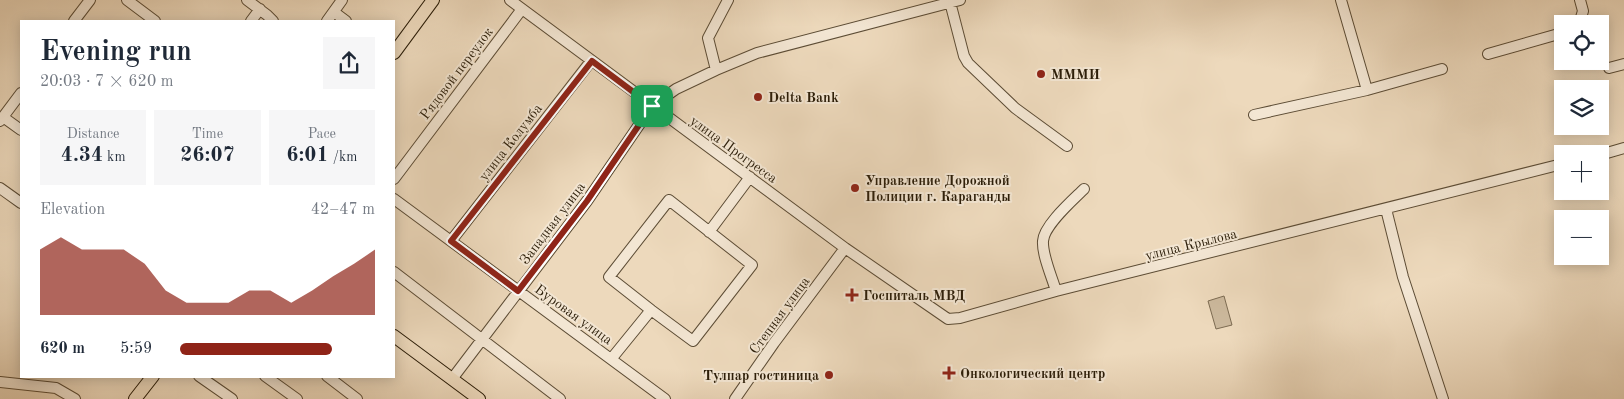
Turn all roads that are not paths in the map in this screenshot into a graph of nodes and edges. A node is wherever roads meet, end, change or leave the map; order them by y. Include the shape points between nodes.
1 (90, 0) edge
2 (127, 0) edge
3 (246, 0) edge
4 (342, 0) edge
5 (433, 0) edge
6 (510, 0) edge
7 (728, 0) edge
8 (1341, 0) edge
9 (1580, 0) edge
10 (955, 1) edge
11 (522, 8) junction
12 (260, 9) junction
13 (334, 12) junction
14 (1582, 15) edge
15 (75, 20) edge
16 (155, 20) edge
17 (252, 20) edge
18 (272, 20) edge
19 (328, 20) edge
20 (345, 20) edge
21 (1554, 35) edge
22 (395, 52) edge
23 (1488, 54) dead end
24 (592, 61) junction
25 (1624, 64) edge
26 (1609, 68) dead end
27 (1442, 69) dead end
28 (716, 70) junction
29 (1367, 90) junction
30 (20, 94) edge
31 (652, 106) junction
32 (1254, 115) dead end
33 (2, 119) edge
34 (20, 129) edge
35 (1068, 146) dead end
36 (1624, 148) edge
37 (1609, 152) edge
38 (1554, 166) edge
39 (395, 177) edge
40 (750, 177) junction
41 (0, 188) edge
42 (1084, 188) dead end
43 (395, 200) edge
44 (20, 202) edge
45 (1386, 209) junction
46 (709, 232) junction
47 (451, 241) junction
48 (845, 248) junction
49 (395, 273) edge
50 (518, 291) junction
51 (1056, 291) junction
52 (651, 310) junction
53 (395, 337) edge
54 (482, 340) junction
55 (612, 358) junction
56 (151, 378) edge
57 (202, 378) edge
58 (268, 378) edge
59 (330, 378) edge
60 (452, 379) junction
61 (0, 382) edge
62 (75, 399) edge
63 (135, 399) edge
64 (232, 399) edge
65 (297, 399) edge
66 (357, 399) edge
67 (479, 399) edge
68 (560, 399) edge
69 (665, 399) edge
70 (735, 399) edge
71 (1442, 399) edge

1 - 15 street
2 - 16 street
3 - 12 street
4 - 13 street
5 - 22 main road
6 - 11 street, улица Прогресса
7 - 28 street via 708,38
8 - 29 street
9 - 14 street
10 - 28 street via 757,53
10 - 35 street via 968,63 1015,108
11 - 24 street, улица Прогресса
11 - 39 street, Рядовой переулок
12 - 17 street
12 - 18 street
13 - 19 street
13 - 20 street
21 - 23 street
24 - 31 street, улица Прогресса
24 - 47 street, улица Колумба
25 - 26 street
27 - 29 street
28 - 31 street via 676,89
29 - 32 street
30 - 33 street
31 - 40 street, улица Прогресса
31 - 50 street, Западная улица via 587,201
33 - 34 street
36 - 37 street
38 - 45 street, улица Крылова
40 - 46 street
40 - 48 street, улица Прогресса
41 - 44 street
42 - 51 street via 1044,236 1043,246
43 - 47 street, Буровая улица
45 - 51 street, улица Крылова
45 - 71 street via 1403,277
46 - 52 street via 669,200 609,277
46 - 52 street via 752,265 724,303 693,341
47 - 50 street, Буровая улица
48 - 51 street, улица Крылова via 948,319
48 - 70 street, Степная улица
49 - 54 street
50 - 54 street, Западная улица
50 - 55 street, Буровая улица
52 - 55 street
53 - 60 main road
54 - 60 street, Западная улица
54 - 68 street
55 - 69 street, Буровая улица
56 - 63 main road
57 - 64 street
58 - 65 street
59 - 66 street
60 - 67 main road
61 - 62 street via 56,388

